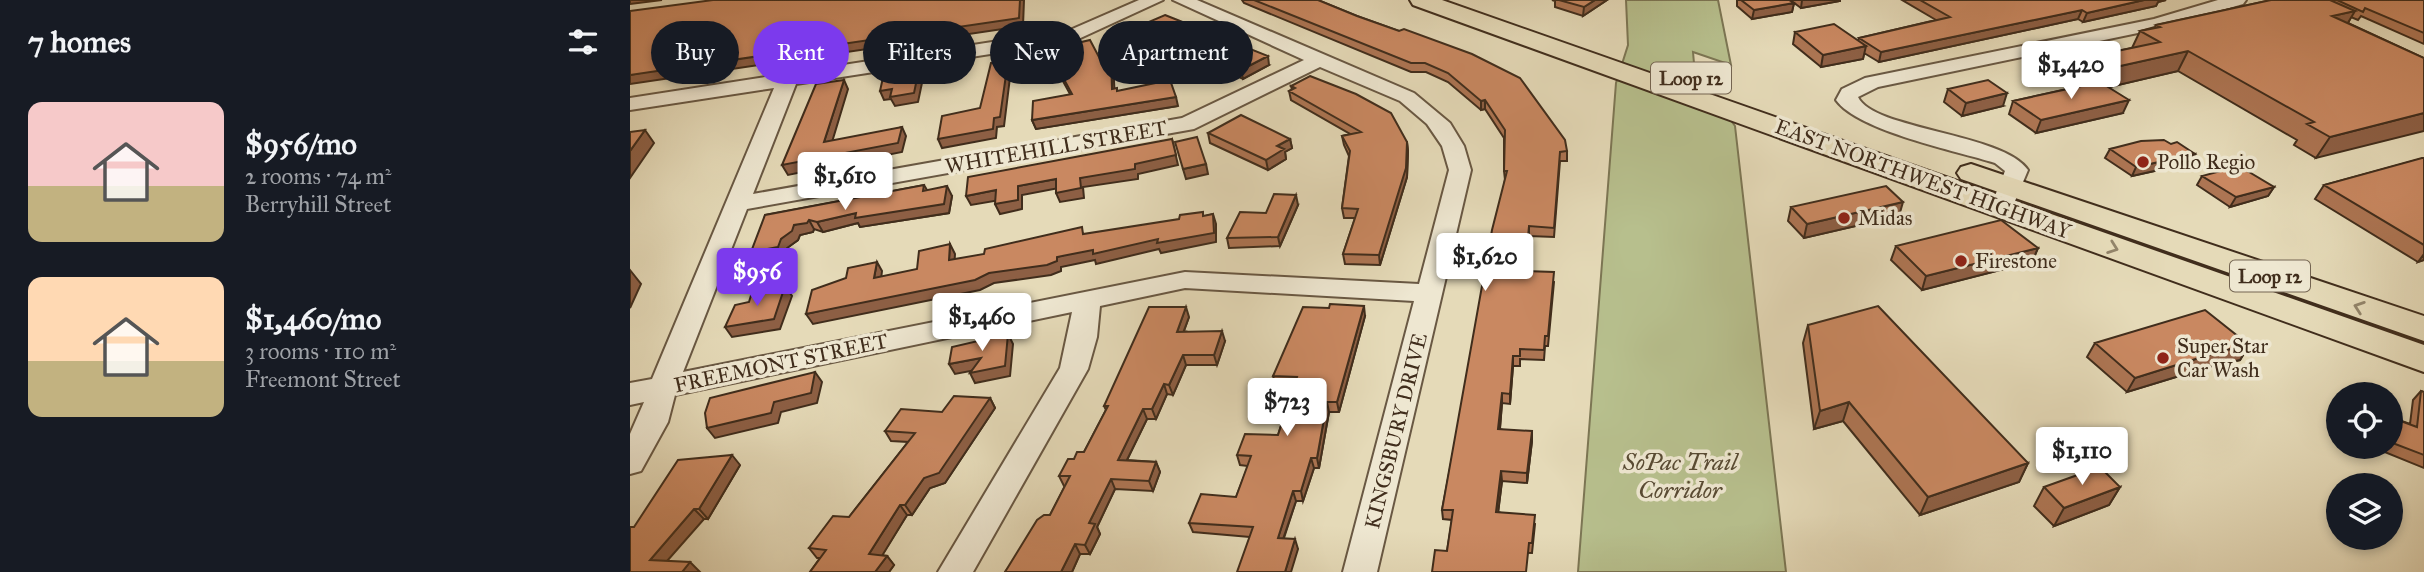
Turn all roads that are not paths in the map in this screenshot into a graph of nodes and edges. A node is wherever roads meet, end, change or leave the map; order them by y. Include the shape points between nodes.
1 (1154, 0) edge
2 (1421, 0) edge
3 (1470, 0) edge
4 (2237, 0) edge
5 (1186, 1) edge
6 (1089, 30) junction
7 (1603, 55) junction
8 (1320, 59) junction
9 (849, 71) edge
10 (767, 84) edge
11 (786, 84) edge
12 (630, 104) edge
13 (2007, 197) junction
14 (737, 204) junction
15 (1430, 293) junction
16 (1087, 299) junction
17 (2424, 329) edge
18 (2424, 359) edge
19 (663, 387) junction
20 (630, 394) edge
21 (630, 462) edge
22 (955, 572) edge
23 (1360, 572) edge

1 - 6 street
2 - 7 main road, EAST NORTHWEST HIGHWAY / Loop 12
3 - 7 main road, EAST NORTHWEST HIGHWAY / Loop 12
4 - 13 street via 2158,24 1872,82 1849,93 1846,100 1852,107 1878,119 2003,158 2017,170
5 - 6 street via 1135,23
5 - 8 street, KINGSBURY DRIVE
6 - 9 street
7 - 13 main road, EAST NORTHWEST HIGHWAY / Loop 12
8 - 14 street, WHITEHILL STREET via 1186,124
8 - 15 street, KINGSBURY DRIVE via 1407,97 1432,114 1456,150 1460,170
10 - 12 street
11 - 14 street
17 -> 13 main road, EAST NORTHWEST HIGHWAY / Loop 12
13 -> 18 main road, EAST NORTHWEST HIGHWAY / Loop 12
14 - 19 street
15 - 16 street, FREEMONT STREET via 1185,281
15 - 23 street, KINGSBURY DRIVE
16 - 19 street, FREEMONT STREET
16 - 22 street via 1074,369
19 - 20 street, FREEMONT STREET
19 - 21 street via 653,422

